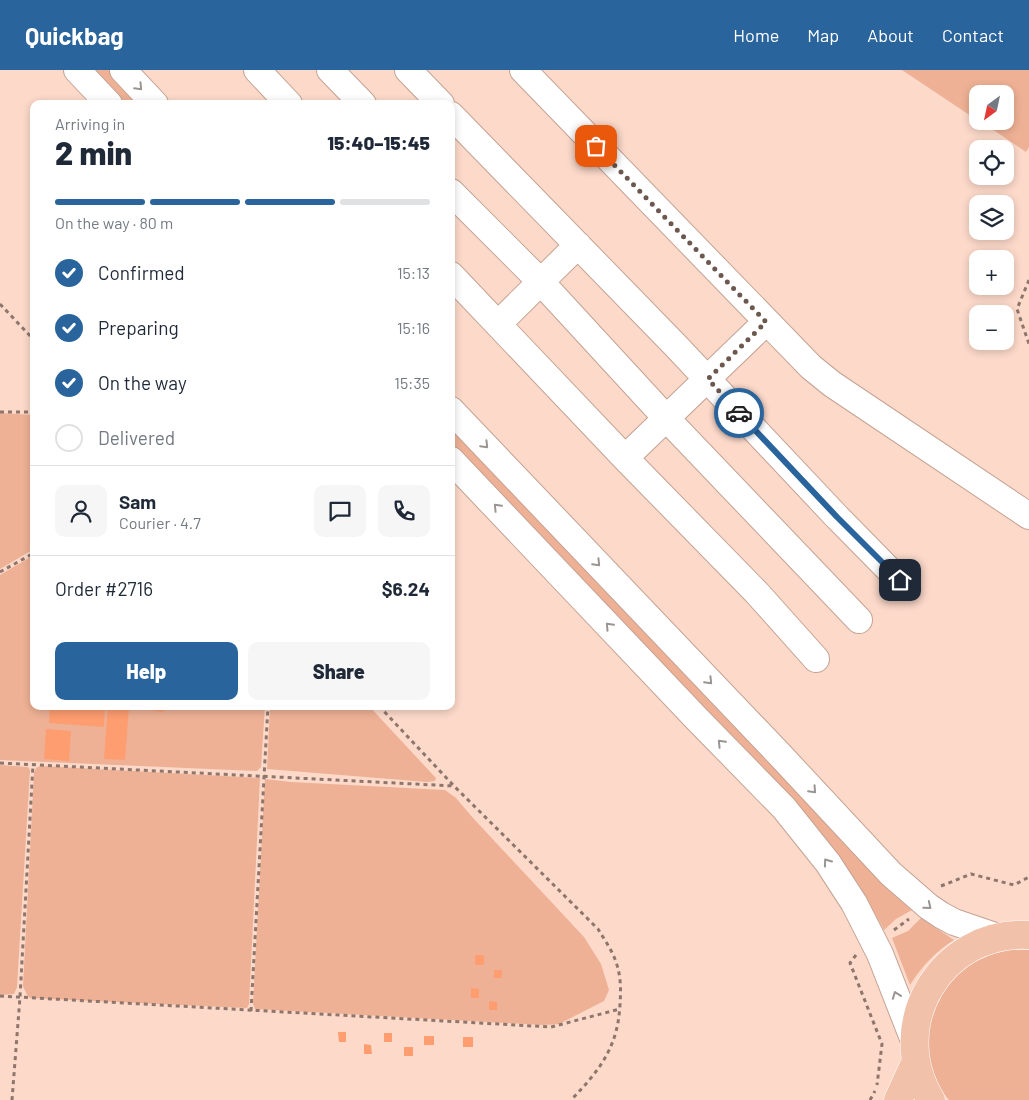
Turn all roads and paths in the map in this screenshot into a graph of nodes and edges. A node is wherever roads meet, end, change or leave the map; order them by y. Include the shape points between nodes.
1 (77, 70) edge
2 (123, 70) edge
3 (257, 70) edge
4 (330, 70) edge
5 (408, 70) edge
6 (524, 70) edge
7 (105, 100) edge
8 (151, 100) edge
9 (285, 100) edge
10 (359, 100) edge
11 (437, 100) edge
12 (455, 118) edge
13 (455, 196) edge
14 (578, 244) junction
15 (455, 279) edge
16 (1029, 280) edge
17 (540, 281) junction
18 (0, 304) edge
19 (766, 322) junction
20 (498, 324) junction
21 (30, 336) edge
22 (1029, 344) edge
23 (708, 379) junction
24 (0, 412) edge
25 (30, 412) edge
26 (455, 414) edge
27 (667, 419) junction
28 (625, 458) junction
29 (455, 464) edge
30 (1029, 516) edge
31 (30, 555) edge
32 (0, 572) edge
33 (900, 580) dead end
34 (859, 620) dead end
35 (816, 660) dead end
36 (268, 710) edge
37 (383, 710) edge
38 (0, 763) edge
39 (33, 765) junction
40 (264, 776) junction
41 (454, 786) junction
42 (1029, 877) edge
43 (940, 887) dead end
44 (916, 913) dead end
45 (1016, 932) edge
46 (887, 935) dead end
47 (856, 955) dead end
48 (0, 996) edge
49 (20, 997) junction
50 (620, 1009) junction
51 (251, 1011) junction
52 (915, 1051) junction
53 (12, 1100) edge
54 (571, 1100) edge
55 (870, 1100) edge
56 (898, 1100) edge
57 (931, 1100) edge

1 - 7 street
2 -> 8 street
3 - 9 street
4 - 10 street
5 - 11 street
6 - 19 street
12 - 14 street
13 - 17 street
14 - 17 street
14 - 23 street
15 - 20 street
16 - 22 path via 1016,309
17 - 20 street
17 - 27 street
18 - 21 path
19 - 23 street
19 - 30 street via 832,384
20 - 28 street
23 - 27 street
23 - 33 street
24 - 25 path
26 -> 45 street via 891,874 928,907 954,922
27 - 28 street
27 - 34 street
28 - 35 street via 757,593
52 -> 29 street via 880,954 854,903 828,863 784,808
31 - 32 path
36 - 40 path
37 - 41 path
38 - 39 path
39 - 40 path
39 - 49 path
40 - 41 path
40 - 51 path
41 - 50 path via 598,929 616,962 621,986
42 - 43 path via 1014,885 971,874
44 - 46 path
45 - 52 main road via 971,947 938,975 918,1012
47 - 55 path via 850,963 882,1044 876,1089
48 - 49 path
49 - 51 path
49 - 53 path
50 - 51 path via 551,1027
50 - 54 path via 611,1046 598,1069
52 - 56 main road
52 - 57 main road via 921,1080

